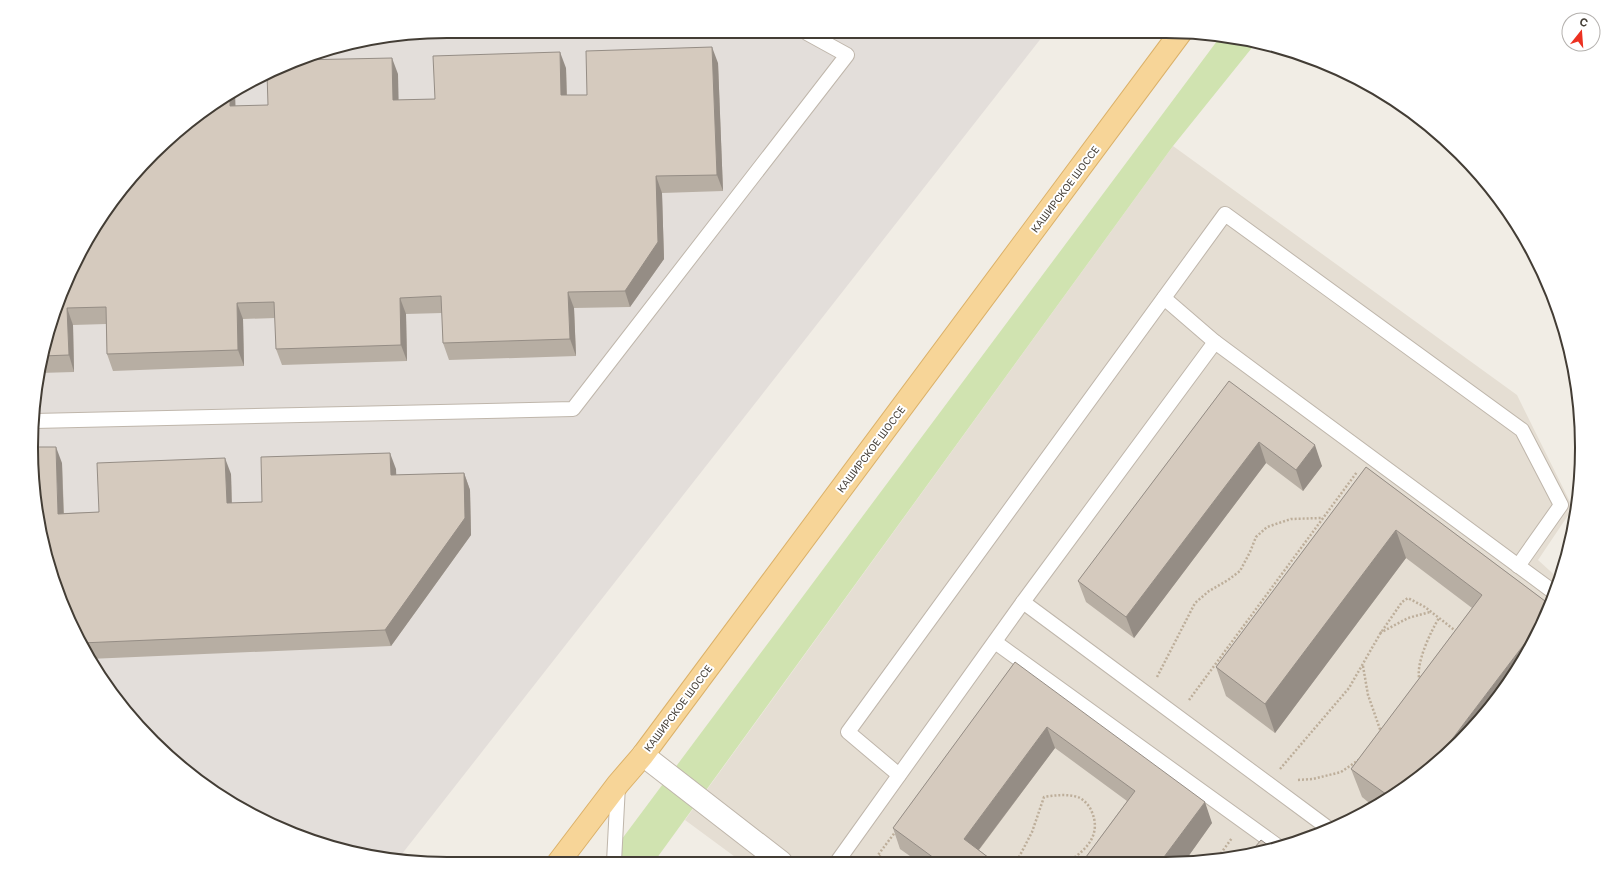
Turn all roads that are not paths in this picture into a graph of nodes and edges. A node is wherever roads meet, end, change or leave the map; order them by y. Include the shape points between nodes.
1 (816, 38) edge
2 (1177, 38) edge
3 (1164, 298) junction
4 (1215, 342) junction
5 (39, 421) edge
6 (1518, 566) junction
7 (1549, 589) edge
8 (1023, 602) junction
9 (996, 642) junction
10 (643, 755) junction
11 (899, 775) junction
12 (618, 784) junction
13 (1324, 825) edge
14 (1272, 843) edge
15 (563, 857) edge
16 (614, 857) edge
17 (775, 857) edge
18 (842, 857) edge

1 - 5 lane via 847,55 573,409
2 - 10 main road, КАШИРСКОЕ ШОССЕ
3 - 4 lane
3 - 6 lane via 1225,214 1522,430 1561,505
3 - 11 lane via 848,732
4 - 6 lane
4 - 8 lane
6 - 7 lane
8 - 9 lane
8 - 13 lane
9 - 11 lane
9 - 14 lane
10 - 12 main road, КАШИРСКОЕ ШОССЕ
10 - 17 street
11 - 18 lane
12 - 15 main road, КАШИРСКОЕ ШОССЕ
12 - 16 lane

